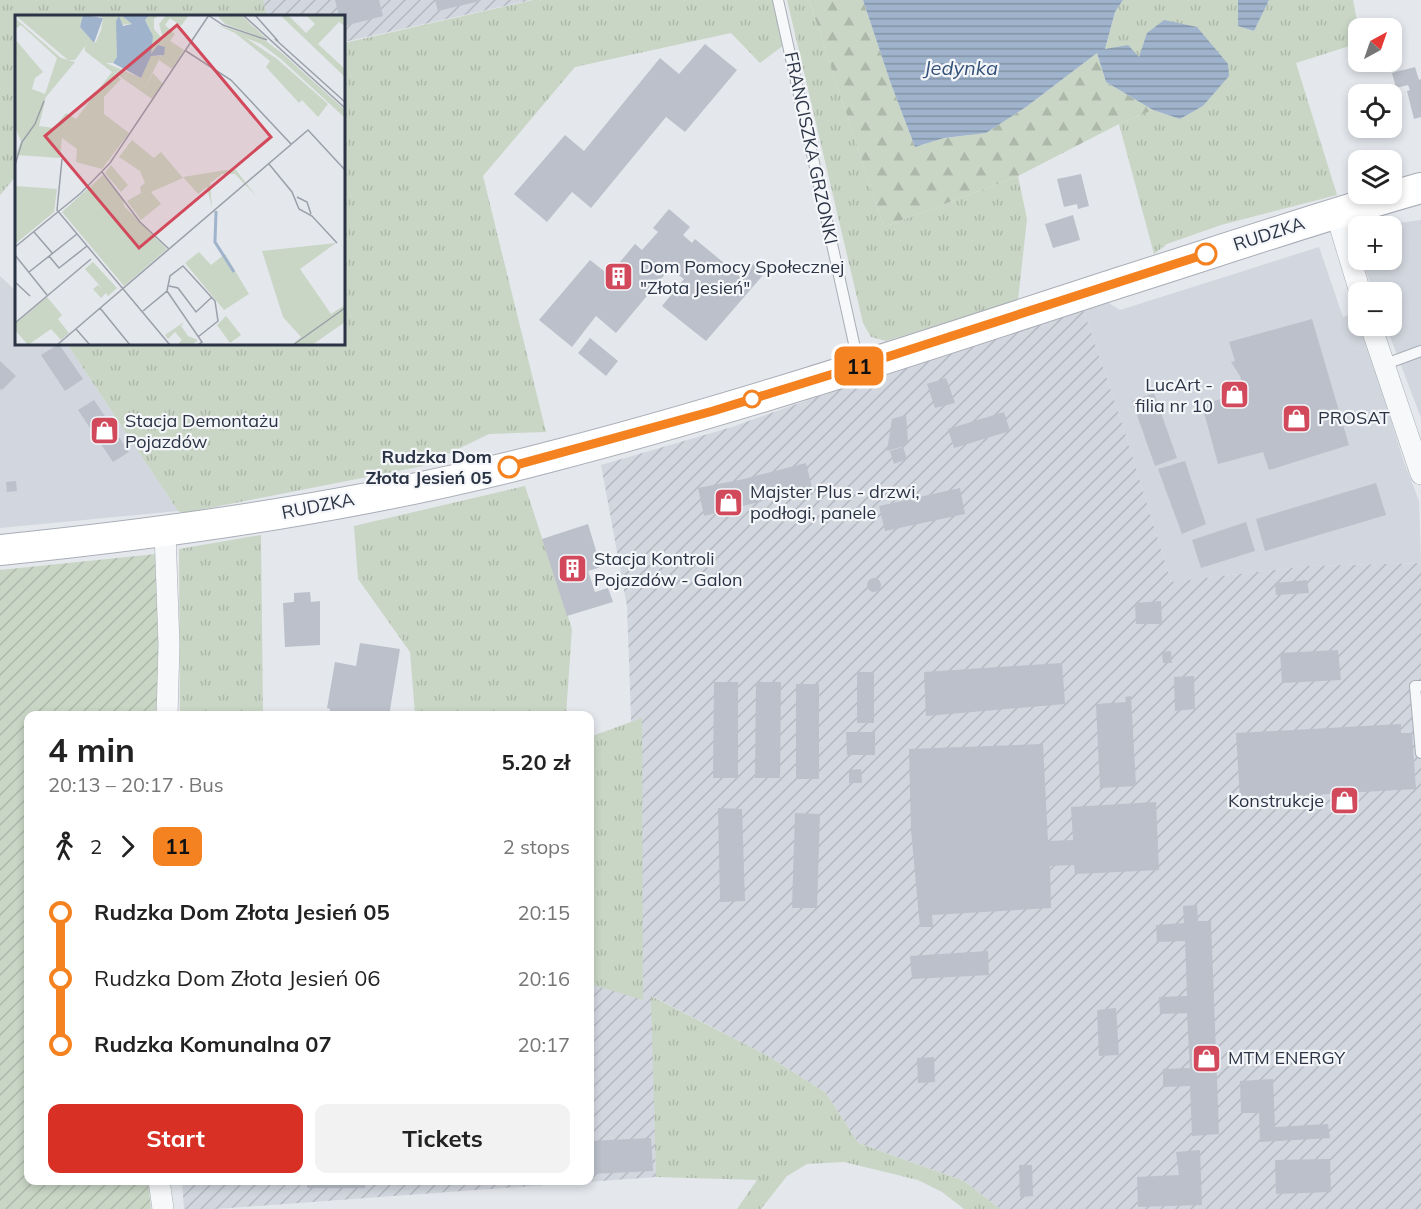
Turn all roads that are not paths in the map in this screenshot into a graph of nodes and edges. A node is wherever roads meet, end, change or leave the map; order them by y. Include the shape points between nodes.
1 (778, 0) edge
2 (1421, 189) edge
3 (1336, 213) junction
4 (1357, 282) edge
5 (1374, 336) edge
6 (1421, 351) edge
7 (1383, 365) junction
8 (859, 366) junction
9 (1416, 442) edge
10 (1421, 474) edge
11 (165, 532) junction
12 (0, 550) edge
13 (1421, 686) edge
14 (166, 711) edge
15 (1421, 753) edge
16 (160, 1185) edge
17 (163, 1209) edge

1 - 8 lane, FRANCISZKA GRZONKI
2 - 3 street, RUDZKA
3 - 4 street
3 - 8 street, RUDZKA
5 - 7 street
6 - 7 lane
7 - 9 street
8 - 11 street, RUDZKA via 518,465 265,517
9 - 10 street
11 - 12 street, RUDZKA
11 - 14 street via 169,645
13 - 15 lane via 1416,686
16 - 17 street

